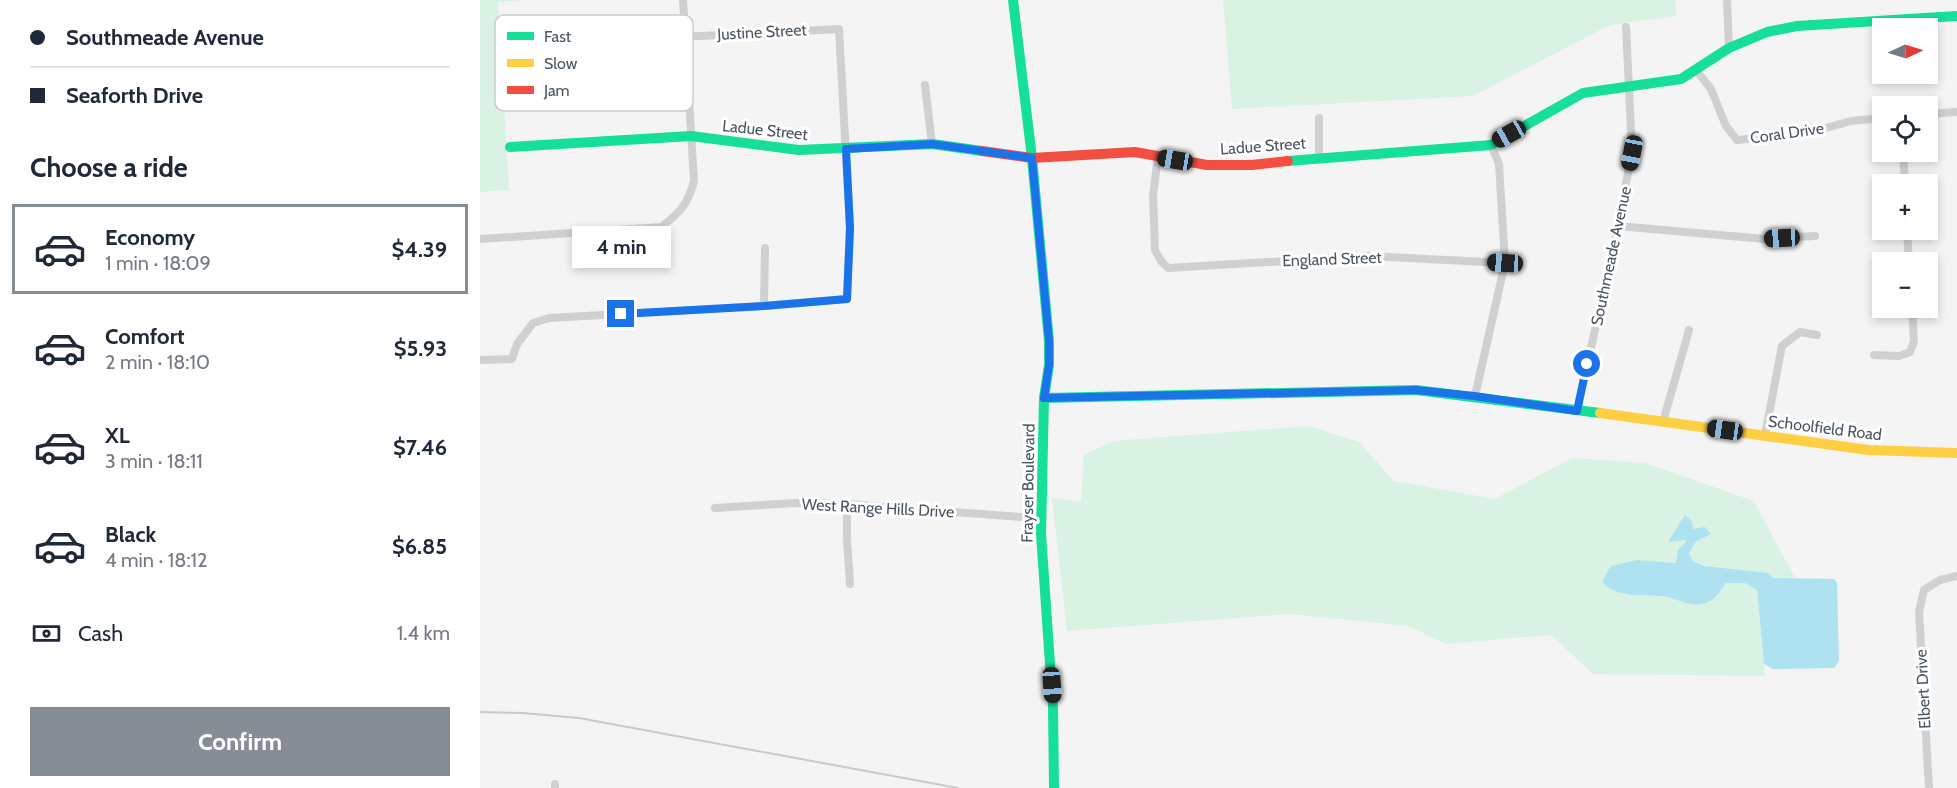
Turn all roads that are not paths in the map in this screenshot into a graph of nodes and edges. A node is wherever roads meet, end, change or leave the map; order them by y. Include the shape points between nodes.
1 (683, 0) edge
2 (1013, 0) edge
3 (1727, 0) edge
4 (683, 15) edge
5 (1957, 15) edge
6 (1626, 27) dead end
7 (693, 36) edge
8 (1729, 48) junction
9 (1696, 70) junction
10 (925, 85) dead end
11 (1628, 87) junction
12 (689, 111) edge
13 (1957, 112) edge
14 (1938, 113) edge
15 (1319, 118) dead end
16 (1872, 119) edge
17 (691, 136) junction
18 (932, 144) junction
19 (1491, 145) junction
20 (510, 147) dead end
21 (846, 149) junction
22 (1158, 157) junction
23 (1319, 157) junction
24 (1032, 158) junction
25 (1618, 226) junction
26 (1815, 236) dead end
27 (480, 239) edge
28 (765, 248) dead end
29 (1505, 263) junction
30 (764, 306) junction
31 (1913, 318) edge
32 (1689, 330) dead end
33 (1817, 335) dead end
34 (1874, 355) dead end
35 (480, 360) edge
36 (1474, 396) junction
37 (1044, 398) junction
38 (1577, 411) junction
39 (1663, 422) junction
40 (1765, 435) junction
41 (1957, 453) edge
42 (847, 504) junction
43 (715, 508) dead end
44 (1041, 516) junction
45 (1957, 576) edge
46 (850, 584) dead end
47 (1054, 784) edge
48 (1929, 788) edge

1 - 4 street
2 - 24 street, Frayser Boulevard
3 - 8 street
5 - 8 street, Ladue Street via 1797,26 1767,32
6 - 11 street, Southmeade Avenue
7 - 21 street, Justine Street via 839,28
8 - 9 street, Ladue Street
9 - 11 street, Ladue Street via 1681,79
9 - 16 street, Coral Drive via 1711,89 1726,126 1737,140 1808,133
10 - 18 street
11 - 19 street, Ladue Street via 1583,93
11 - 25 street, Southmeade Avenue via 1632,153
12 - 17 street
13 - 14 street
15 - 23 street
17 - 20 street, Ladue Street
17 - 21 street, Ladue Street via 800,150
17 - 27 street via 694,181 690,197 679,214 662,227
18 - 21 street, Ladue Street
18 - 24 street, Ladue Street
19 - 23 street, Ladue Street
19 - 29 street via 1499,164
21 - 30 street via 850,228 847,299
22 - 23 street, Ladue Street via 1207,165 1252,165
22 - 24 street, Ladue Street via 1135,152
22 - 29 street, England Street via 1153,195 1155,250 1168,268 1370,256
24 - 37 street, Frayser Boulevard via 1049,341
25 - 26 street via 1765,239
25 - 38 street, Southmeade Avenue
28 - 30 street
29 - 36 street
30 - 35 street via 549,318 533,323 517,344 512,359
31 - 34 street via 1914,341 1910,352 1899,356
32 - 39 street
33 - 40 street via 1800,332 1782,346
36 - 37 street, Schoolfield Road via 1416,390
36 - 38 street, Schoolfield Road
37 - 44 street, Frayser Boulevard
38 - 39 street, Schoolfield Road
39 - 40 street, Schoolfield Road
40 - 41 street, Schoolfield Road via 1868,450
42 - 43 street, West Range Hills Drive
42 - 44 street, West Range Hills Drive
42 - 46 street
44 - 47 street, Frayser Boulevard
45 - 48 street, Elbert Drive via 1924,590 1919,612

